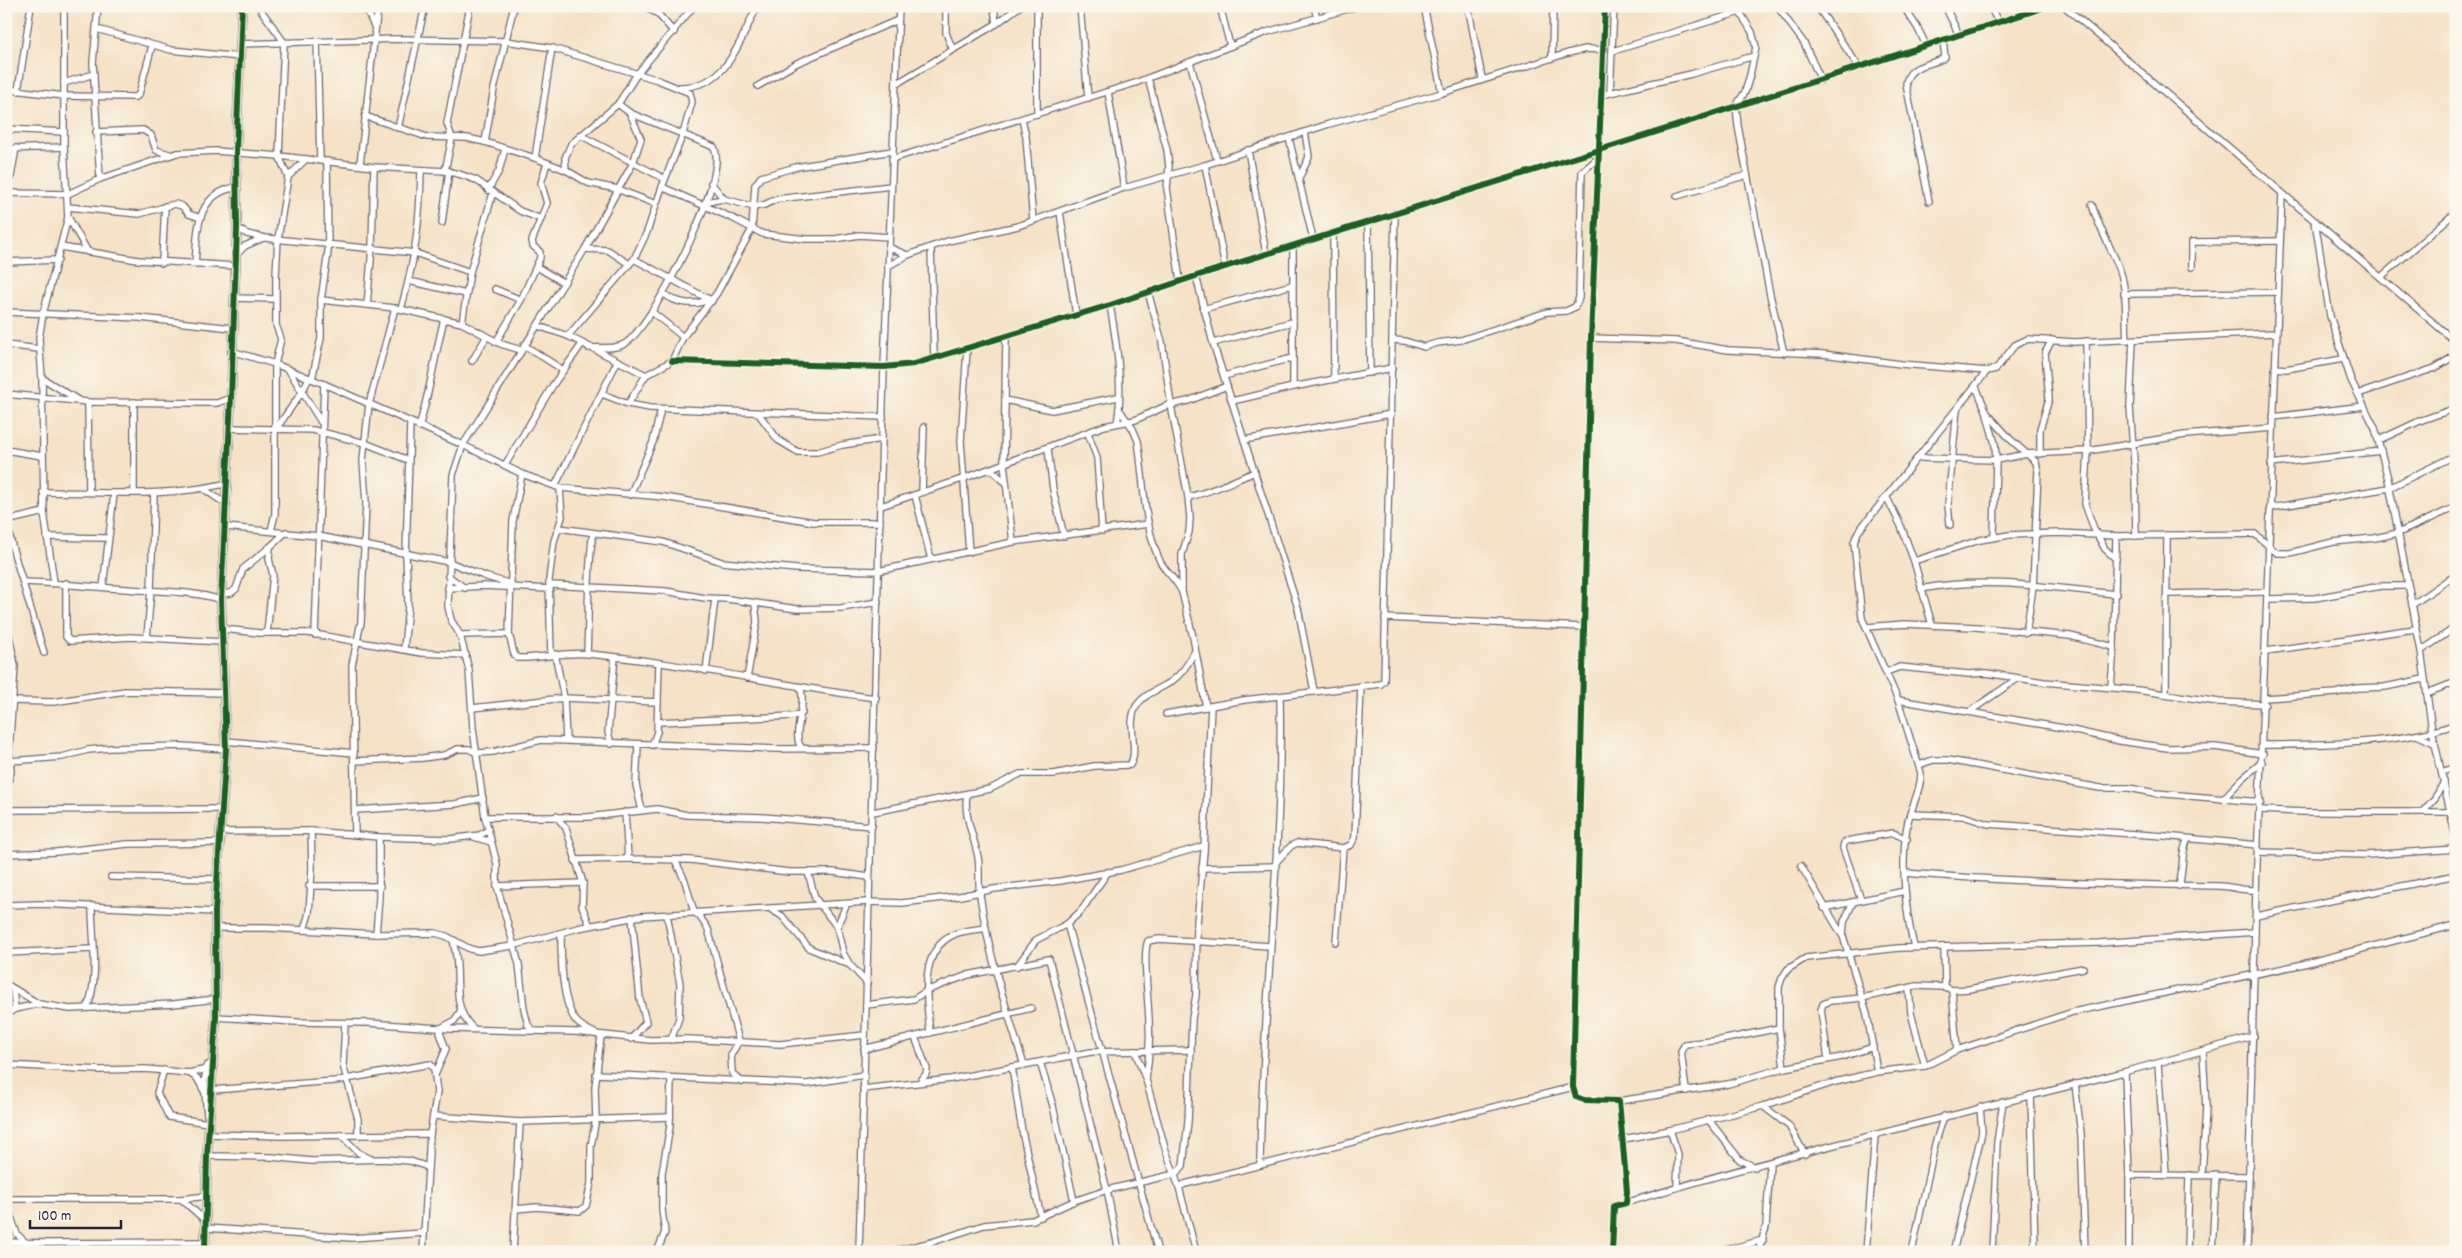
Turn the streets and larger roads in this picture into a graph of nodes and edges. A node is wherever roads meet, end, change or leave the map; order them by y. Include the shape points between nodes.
1 (30, 6) edge
2 (64, 6) edge
3 (98, 6) edge
4 (242, 6) edge
5 (258, 6) edge
6 (365, 6) edge
7 (378, 6) edge
8 (425, 6) edge
9 (470, 6) edge
10 (514, 6) edge
11 (645, 6) edge
12 (694, 6) edge
13 (760, 6) edge
14 (898, 6) edge
15 (946, 6) edge
16 (994, 6) edge
17 (1020, 6) edge
18 (1037, 6) edge
19 (1080, 6) edge
20 (1220, 6) edge
21 (1314, 6) edge
22 (1358, 6) edge
23 (1424, 6) edge
24 (1468, 6) edge
25 (1553, 6) edge
26 (1605, 6) edge
27 (1614, 6) edge
28 (1736, 6) edge
29 (1777, 6) edge
30 (1817, 6) edge
31 (1903, 6) edge
32 (1945, 6) edge
33 (1990, 6) edge
34 (2049, 6) edge
35 (2064, 6) edge
36 (1740, 12) junction
37 (1317, 18) junction
38 (898, 20) junction
39 (1998, 22) junction
40 (996, 24) junction
41 (374, 26) junction
42 (97, 29) junction
43 (674, 32) junction
44 (1959, 35) junction
45 (462, 39) junction
46 (373, 40) junction
47 (418, 40) junction
48 (1943, 40) junction
49 (317, 41) junction
50 (506, 41) junction
51 (284, 42) junction
52 (240, 44) junction
53 (152, 46) junction
54 (1230, 46) junction
55 (1926, 46) junction
56 (552, 48) junction
57 (953, 50) junction
58 (1604, 50) junction
59 (1613, 51) junction
60 (1754, 56) junction
61 (240, 57) junction
62 (1552, 57) junction
63 (1190, 62) junction
64 (1858, 68) junction
65 (94, 74) junction
66 (638, 74) junction
67 (1148, 78) junction
68 (1482, 78) junction
69 (1821, 80) junction
70 (64, 83) junction
71 (896, 84) junction
72 (758, 86) dead end
73 (678, 87) junction
74 (6, 89) edge
75 (18, 91) junction
76 (1108, 92) junction
77 (1442, 93) junction
78 (1610, 93) junction
79 (1601, 95) junction
80 (64, 96) junction
81 (94, 98) junction
82 (1088, 98) junction
83 (618, 104) junction
84 (1736, 106) junction
85 (630, 112) junction
86 (1037, 114) junction
87 (365, 116) junction
88 (1022, 118) junction
89 (398, 128) junction
90 (6, 129) edge
91 (64, 132) junction
92 (96, 132) junction
93 (1305, 132) junction
94 (683, 134) junction
95 (580, 135) junction
96 (452, 138) junction
97 (1289, 138) junction
98 (486, 142) junction
99 (64, 147) junction
100 (6, 148) edge
101 (16, 148) junction
102 (505, 149) junction
103 (1598, 149) junction
104 (1248, 150) junction
105 (892, 151) junction
106 (236, 152) junction
107 (169, 154) junction
108 (280, 156) junction
109 (535, 158) junction
110 (565, 158) junction
111 (1598, 158) junction
112 (306, 159) junction
113 (892, 160) junction
114 (1218, 160) junction
115 (323, 161) junction
116 (634, 162) junction
117 (547, 163) junction
118 (360, 164) junction
119 (1206, 165) junction
120 (556, 166) junction
121 (374, 168) junction
122 (566, 170) junction
123 (422, 171) junction
124 (447, 171) junction
125 (1169, 175) junction
126 (1747, 175) junction
127 (288, 176) junction
128 (665, 178) junction
129 (1299, 178) junction
130 (100, 179) junction
131 (711, 183) junction
132 (6, 184) edge
133 (891, 186) junction
134 (237, 187) junction
135 (662, 187) junction
136 (1124, 188) junction
137 (617, 189) junction
138 (491, 192) junction
139 (6, 193) edge
140 (2282, 193) junction
141 (68, 194) junction
142 (1677, 196) dead end
143 (724, 198) junction
144 (1929, 201) dead end
145 (656, 204) junction
146 (704, 204) junction
147 (2092, 205) dead end
148 (165, 206) junction
149 (68, 207) junction
150 (754, 207) junction
151 (1060, 212) junction
152 (2456, 212) edge
153 (1395, 213) junction
154 (68, 217) junction
155 (201, 218) junction
156 (541, 219) junction
157 (1032, 221) junction
158 (2315, 221) junction
159 (1368, 222) junction
160 (442, 223) dead end
161 (237, 228) junction
162 (752, 229) junction
163 (1333, 233) junction
164 (889, 237) junction
165 (265, 238) junction
166 (278, 239) junction
167 (1313, 239) junction
168 (2279, 241) junction
169 (328, 243) junction
170 (1293, 246) junction
171 (888, 247) junction
172 (931, 247) junction
173 (61, 248) junction
174 (372, 248) junction
175 (585, 249) junction
176 (88, 252) junction
177 (416, 253) junction
178 (1266, 254) junction
179 (236, 255) junction
180 (908, 255) junction
181 (634, 259) junction
182 (58, 260) junction
183 (6, 262) edge
184 (162, 263) junction
185 (195, 264) junction
186 (629, 264) junction
187 (236, 266) junction
188 (888, 266) junction
189 (537, 267) junction
190 (1225, 267) junction
191 (2192, 268) dead end
192 (470, 272) junction
193 (1196, 276) junction
194 (2381, 277) junction
195 (673, 278) junction
196 (409, 281) junction
197 (1180, 281) junction
198 (564, 283) junction
199 (1292, 285) junction
200 (495, 289) dead end
201 (1148, 292) junction
202 (2277, 292) junction
203 (466, 294) junction
204 (664, 294) junction
205 (2124, 294) junction
206 (234, 298) junction
207 (275, 299) junction
208 (321, 300) junction
209 (521, 300) junction
210 (711, 300) junction
211 (367, 305) junction
212 (1110, 305) junction
213 (398, 309) junction
214 (1203, 309) junction
215 (6, 312) edge
216 (652, 312) junction
217 (43, 314) junction
218 (1076, 315) junction
219 (444, 319) junction
220 (1292, 322) junction
221 (462, 323) junction
222 (538, 326) junction
223 (232, 328) junction
224 (2276, 332) junction
225 (487, 336) junction
226 (683, 337) junction
227 (1006, 337) junction
228 (570, 338) junction
229 (1591, 338) junction
230 (1392, 340) junction
231 (2052, 340) junction
232 (2130, 340) junction
233 (2086, 341) junction
234 (496, 342) junction
235 (2456, 342) edge
236 (1213, 343) junction
237 (582, 344) junction
238 (6, 345) edge
239 (523, 347) junction
240 (615, 347) junction
241 (589, 348) junction
242 (40, 349) junction
243 (967, 349) junction
244 (231, 351) junction
245 (575, 353) junction
246 (1784, 353) junction
247 (2456, 355) edge
248 (934, 358) junction
249 (1292, 358) junction
250 (610, 359) junction
251 (2343, 359) junction
252 (472, 361) dead end
253 (672, 361) junction
254 (617, 362) junction
255 (275, 364) junction
256 (884, 367) junction
257 (1392, 368) junction
258 (2275, 368) junction
259 (288, 369) junction
260 (563, 370) junction
261 (1987, 371) junction
262 (1370, 372) junction
263 (646, 375) junction
264 (1224, 376) junction
265 (42, 378) junction
266 (310, 378) junction
267 (1334, 379) junction
268 (324, 384) junction
269 (1227, 386) junction
270 (1293, 387) junction
271 (1976, 387) junction
272 (302, 392) junction
273 (6, 394) edge
274 (602, 394) junction
275 (2358, 394) junction
276 (43, 396) junction
277 (1118, 396) junction
278 (231, 398) junction
279 (1005, 400) junction
280 (80, 401) junction
281 (1232, 401) junction
282 (88, 402) junction
283 (134, 402) junction
284 (369, 404) junction
285 (628, 404) junction
286 (1170, 405) junction
287 (2364, 406) junction
288 (2456, 408) edge
289 (661, 409) junction
290 (1120, 409) junction
291 (1957, 409) junction
292 (758, 413) junction
293 (767, 413) junction
294 (1987, 413) junction
295 (1391, 414) junction
296 (883, 417) junction
297 (2273, 417) junction
298 (766, 421) junction
299 (321, 422) junction
300 (1128, 422) junction
301 (410, 423) junction
302 (1116, 423) junction
303 (419, 427) junction
304 (924, 427) dead end
305 (229, 428) junction
306 (2273, 428) junction
307 (276, 429) junction
308 (320, 432) junction
309 (1088, 433) junction
310 (882, 439) junction
311 (1244, 440) junction
312 (2379, 440) junction
313 (365, 443) junction
314 (2134, 443) junction
315 (464, 445) junction
316 (1048, 449) junction
317 (6, 450) edge
318 (2088, 451) junction
319 (2381, 451) junction
320 (2027, 454) junction
321 (2040, 454) junction
322 (2456, 455) edge
323 (42, 456) junction
324 (1919, 458) junction
325 (408, 460) junction
326 (1952, 460) junction
327 (1996, 460) junction
328 (1004, 464) junction
329 (2271, 464) junction
330 (505, 465) junction
331 (987, 470) junction
332 (1255, 472) junction
333 (522, 474) junction
334 (962, 479) junction
335 (228, 483) junction
336 (1006, 484) junction
337 (558, 487) junction
338 (2389, 488) junction
339 (204, 489) junction
340 (43, 492) junction
341 (89, 492) junction
342 (134, 492) junction
343 (922, 492) junction
344 (154, 493) junction
345 (114, 494) junction
346 (630, 495) junction
347 (915, 495) junction
348 (1188, 497) junction
349 (1887, 498) junction
350 (227, 505) junction
351 (881, 506) junction
352 (2456, 507) edge
353 (2270, 508) junction
354 (44, 512) junction
355 (6, 520) edge
356 (880, 522) junction
357 (2269, 522) junction
358 (1148, 524) junction
359 (1950, 525) dead end
360 (226, 527) junction
361 (559, 528) junction
362 (1102, 530) junction
363 (271, 531) junction
364 (286, 532) junction
365 (593, 533) junction
366 (2398, 533) junction
367 (2036, 534) junction
368 (2255, 534) junction
369 (2098, 535) junction
370 (2167, 535) junction
371 (318, 536) junction
372 (1064, 536) junction
373 (2116, 536) junction
374 (2136, 536) junction
375 (47, 537) junction
376 (1994, 537) junction
377 (107, 538) junction
378 (1013, 542) junction
379 (362, 544) junction
380 (270, 547) junction
381 (2268, 547) junction
382 (969, 552) junction
383 (406, 555) junction
384 (931, 559) junction
385 (2116, 559) junction
386 (1914, 561) junction
387 (449, 562) junction
388 (878, 572) junction
389 (2456, 574) edge
390 (448, 576) junction
391 (2450, 578) junction
392 (23, 582) junction
393 (54, 583) junction
394 (66, 583) junction
395 (511, 586) junction
396 (2408, 586) junction
397 (103, 587) junction
398 (550, 587) junction
399 (2033, 587) junction
400 (448, 588) junction
401 (465, 588) junction
402 (590, 588) junction
403 (2456, 588) edge
404 (1921, 589) junction
405 (152, 590) junction
406 (1182, 592) junction
407 (2116, 594) junction
408 (2167, 594) junction
409 (2267, 596) junction
410 (222, 597) junction
411 (715, 599) junction
412 (878, 602) junction
413 (755, 604) junction
414 (2412, 605) junction
415 (1385, 618) junction
416 (6, 620) edge
417 (1932, 625) junction
418 (1584, 627) junction
419 (1867, 627) junction
420 (2456, 627) edge
421 (223, 629) junction
422 (2416, 629) junction
423 (267, 633) junction
424 (2026, 633) junction
425 (509, 634) junction
426 (315, 635) junction
427 (460, 635) junction
428 (147, 637) junction
429 (223, 642) junction
430 (356, 643) junction
431 (2114, 647) junction
432 (10, 649) edge
433 (404, 649) junction
434 (2266, 650) junction
435 (1195, 651) junction
436 (2421, 651) junction
437 (44, 653) dead end
438 (587, 653) junction
439 (466, 655) junction
440 (553, 655) junction
441 (615, 657) junction
442 (659, 663) junction
443 (706, 671) junction
444 (1886, 672) junction
445 (747, 678) junction
446 (2017, 679) junction
447 (2424, 679) junction
448 (2456, 682) edge
449 (1361, 686) junction
450 (800, 687) junction
451 (2111, 687) junction
452 (809, 689) junction
453 (1314, 691) junction
454 (225, 693) junction
455 (2427, 693) junction
456 (2166, 694) junction
457 (803, 695) junction
458 (1280, 696) junction
459 (564, 698) junction
460 (876, 698) junction
461 (610, 700) junction
462 (1898, 700) junction
463 (13, 701) junction
464 (2265, 701) junction
465 (658, 702) junction
466 (1208, 706) junction
467 (472, 708) junction
468 (1968, 712) junction
469 (802, 713) junction
470 (1166, 714) dead end
471 (794, 716) junction
472 (658, 722) junction
473 (800, 723) junction
474 (2456, 724) edge
475 (2432, 730) junction
476 (2412, 735) junction
477 (566, 740) junction
478 (2434, 743) junction
479 (611, 744) junction
480 (226, 745) junction
481 (638, 745) junction
482 (652, 745) junction
483 (2263, 745) junction
484 (802, 748) junction
485 (874, 748) junction
486 (354, 753) junction
487 (477, 753) junction
488 (2263, 754) junction
489 (10, 761) junction
490 (354, 761) junction
491 (2262, 762) junction
492 (1919, 765) junction
493 (2456, 767) edge
494 (2442, 772) junction
495 (2444, 782) junction
496 (6, 788) edge
497 (967, 794) junction
498 (483, 798) junction
499 (2223, 799) junction
500 (2260, 802) junction
501 (222, 809) junction
502 (6, 810) edge
503 (355, 810) junction
504 (642, 810) junction
505 (2260, 810) junction
506 (2424, 811) junction
507 (625, 812) junction
508 (873, 812) junction
509 (2451, 812) junction
510 (1911, 814) junction
511 (556, 816) junction
512 (485, 817) junction
513 (872, 826) junction
514 (311, 831) junction
515 (487, 831) junction
516 (220, 832) junction
517 (355, 835) junction
518 (472, 837) junction
519 (379, 838) junction
520 (2456, 838) edge
521 (1907, 839) junction
522 (2188, 839) junction
523 (491, 842) junction
524 (220, 843) junction
525 (1204, 846) junction
526 (1343, 848) junction
527 (2258, 849) junction
528 (2456, 849) edge
529 (6, 854) edge
530 (628, 859) junction
531 (575, 860) junction
532 (675, 860) junction
533 (1276, 864) junction
534 (1801, 866) dead end
535 (1202, 868) junction
536 (808, 872) junction
537 (1108, 872) junction
538 (1905, 873) junction
539 (2456, 875) edge
540 (111, 877) dead end
541 (870, 877) junction
542 (218, 879) junction
543 (583, 883) junction
544 (310, 886) junction
545 (380, 886) junction
546 (497, 886) junction
547 (2179, 886) junction
548 (2256, 890) junction
549 (1905, 891) junction
550 (979, 893) junction
551 (1861, 900) junction
552 (868, 902) junction
553 (1853, 902) junction
554 (6, 904) edge
555 (846, 905) junction
556 (92, 906) junction
557 (819, 906) junction
558 (1824, 908) junction
559 (770, 909) junction
560 (215, 912) junction
561 (694, 912) junction
562 (667, 914) junction
563 (2256, 916) junction
564 (632, 917) junction
565 (1067, 924) junction
566 (590, 926) junction
567 (2456, 926) edge
568 (838, 927) junction
569 (215, 928) junction
570 (986, 928) junction
571 (304, 930) junction
572 (2255, 932) junction
573 (561, 933) junction
574 (376, 934) junction
575 (1843, 936) junction
576 (453, 940) junction
577 (1196, 942) junction
578 (1336, 942) dead end
579 (512, 946) junction
580 (1270, 946) junction
581 (1914, 947) junction
582 (1944, 947) junction
583 (92, 949) junction
584 (6, 953) edge
585 (1849, 955) junction
586 (850, 965) junction
587 (1017, 966) junction
588 (2083, 968) dead end
589 (996, 971) junction
590 (2255, 974) junction
591 (867, 982) junction
592 (6, 984) edge
593 (1945, 987) junction
594 (13, 989) junction
595 (1909, 989) junction
596 (928, 990) junction
597 (1952, 990) junction
598 (92, 997) junction
599 (1862, 998) junction
600 (215, 999) junction
601 (40, 1004) junction
602 (866, 1005) junction
603 (87, 1008) junction
604 (98, 1008) junction
605 (1031, 1008) dead end
606 (14, 1010) junction
607 (460, 1012) junction
608 (1007, 1014) junction
609 (6, 1015) edge
610 (216, 1017) junction
611 (345, 1023) junction
612 (441, 1028) junction
613 (526, 1028) junction
614 (1779, 1028) junction
615 (475, 1030) junction
616 (930, 1033) junction
617 (865, 1035) junction
618 (601, 1036) junction
619 (2254, 1036) junction
620 (915, 1037) junction
621 (632, 1039) junction
622 (671, 1040) junction
623 (739, 1041) junction
624 (1874, 1047) junction
625 (864, 1049) junction
626 (1191, 1050) junction
627 (1957, 1050) junction
628 (1135, 1051) junction
629 (1148, 1051) junction
630 (2203, 1051) junction
631 (214, 1052) junction
632 (1102, 1052) junction
633 (1072, 1055) junction
634 (1828, 1059) junction
635 (1040, 1062) junction
636 (2158, 1064) junction
637 (6, 1065) edge
638 (209, 1065) junction
639 (1024, 1065) junction
640 (1925, 1066) junction
641 (1012, 1067) junction
642 (1784, 1068) junction
643 (164, 1070) junction
644 (1878, 1072) junction
645 (189, 1073) junction
646 (2125, 1073) junction
647 (596, 1074) junction
648 (435, 1075) junction
649 (864, 1075) junction
650 (671, 1078) junction
651 (346, 1079) junction
652 (1146, 1080) junction
653 (742, 1082) junction
654 (920, 1082) junction
655 (2075, 1084) junction
656 (1574, 1087) junction
657 (863, 1089) junction
658 (208, 1090) junction
659 (1686, 1091) junction
660 (2031, 1095) junction
661 (1619, 1101) junction
662 (2003, 1102) junction
663 (1763, 1106) junction
664 (1980, 1107) junction
665 (433, 1116) junction
666 (1944, 1116) junction
667 (670, 1118) junction
668 (596, 1119) junction
669 (1708, 1119) junction
670 (520, 1122) junction
671 (208, 1129) junction
672 (1670, 1130) junction
673 (430, 1134) junction
674 (358, 1135) junction
675 (1875, 1135) junction
676 (340, 1136) junction
677 (1624, 1139) junction
678 (1804, 1154) junction
679 (207, 1156) junction
680 (371, 1158) junction
681 (1770, 1163) junction
682 (1260, 1165) junction
683 (428, 1167) junction
684 (1756, 1167) junction
685 (1175, 1174) junction
686 (2166, 1175) junction
687 (2189, 1175) junction
688 (2202, 1175) junction
689 (2129, 1176) junction
690 (2216, 1176) junction
691 (2249, 1176) junction
692 (1139, 1183) junction
693 (1179, 1187) junction
694 (1678, 1187) junction
695 (1107, 1190) junction
696 (206, 1196) junction
697 (180, 1199) junction
698 (6, 1201) edge
699 (1074, 1201) junction
700 (1626, 1203) junction
701 (516, 1209) junction
702 (1041, 1217) junction
703 (206, 1224) junction
704 (423, 1233) junction
705 (1763, 1240) junction
706 (6, 1242) edge
707 (25, 1242) junction
708 (206, 1242) junction
709 (47, 1243) junction
710 (47, 1252) edge
711 (205, 1252) edge
712 (423, 1252) edge
713 (513, 1252) edge
714 (656, 1252) edge
715 (859, 1252) edge
716 (892, 1252) edge
717 (1119, 1252) edge
718 (1158, 1252) edge
719 (1196, 1252) edge
720 (1612, 1252) edge
721 (1718, 1252) edge
722 (1758, 1252) edge
723 (1866, 1252) edge
724 (1912, 1252) edge
725 (1953, 1252) edge
726 (1992, 1252) edge
727 (2035, 1252) edge
728 (2085, 1252) edge
729 (2129, 1252) edge
730 (2187, 1252) edge
731 (2212, 1252) edge
732 (2247, 1252) edge

1 - 75 street
2 - 70 street
3 - 42 street
4 - 52 street
5 - 51 street
6 - 41 street
7 - 41 street
8 - 47 street
9 - 45 street
10 - 50 street
11 - 43 street via 658,14
12 - 43 street
13 - 73 street via 721,74 693,86
14 - 38 street
15 - 57 street via 946,28
16 - 40 street
17 - 40 street
18 - 86 street
19 - 82 street
20 - 54 street
21 - 37 street
22 - 37 street
23 - 77 street
24 - 68 street
25 - 62 street
26 - 58 street
27 - 59 street
28 - 36 street
29 - 69 street via 1804,43
30 - 64 street
31 - 55 street
32 - 44 street
33 - 39 street
34 - 39 street
35 - 140 street
36 - 59 street
36 - 60 street via 1754,37
37 - 54 street
38 - 71 street
38 - 72 street via 797,63
39 - 44 street
40 - 57 street
41 - 46 street
42 - 53 street
42 - 65 street
43 - 66 street
44 - 48 street
45 - 47 street
45 - 50 street
45 - 96 street via 447,123
46 - 47 street
46 - 49 street
46 - 87 street
47 - 89 street
48 - 55 street
48 - 144 street via 1945,57 1918,67 1906,79
49 - 51 street
49 - 115 street
50 - 56 street
50 - 98 street
51 - 52 street
51 - 108 street
52 - 61 street
53 - 61 street
53 - 81 street via 138,96
54 - 63 street
55 - 64 street
56 - 66 street
56 - 109 street
57 - 71 street
58 - 62 street via 1580,50
58 - 79 street
59 - 78 street
60 - 78 street
60 - 84 street via 1745,92
61 - 106 street
62 - 68 street
63 - 67 street
63 - 114 street
64 - 69 street
65 - 70 street
65 - 81 street
66 - 73 street
66 - 83 street
67 - 76 street
67 - 125 street
68 - 77 street
69 - 84 street
70 - 80 street
71 - 105 street
73 - 94 street via 692,97
74 - 75 street
75 - 80 street
76 - 82 street
76 - 136 street
77 - 93 street
78 - 79 street
79 - 103 street
80 - 81 street
80 - 91 street
81 - 92 street
82 - 86 street
83 - 85 street
83 - 95 street
84 - 103 street
84 - 126 street
85 - 94 street
85 - 116 street via 641,139
86 - 88 street
87 - 89 street
87 - 118 street
88 - 113 street
88 - 157 street
89 - 96 street via 427,136
90 - 91 street
91 - 99 street
92 - 107 street via 143,130 151,135 156,150
92 - 130 street
93 - 97 street
93 - 129 street via 1308,157
94 - 128 street
94 - 131 street via 714,148 716,168
95 - 110 street
95 - 116 street
96 - 98 street
96 - 124 street
97 - 104 street
97 - 129 street
98 - 102 street
99 - 101 street
99 - 141 street
100 - 101 street
101 - 132 street via 11,176
102 - 109 street
102 - 138 street
103 - 111 street
103 - 153 street
104 - 114 street
104 - 178 street
105 - 113 street
105 - 150 street via 767,174 755,185
106 - 107 street
106 - 108 street
106 - 134 street
107 - 130 street
108 - 112 street
108 - 127 street
109 - 117 street
110 - 120 street
110 - 122 street
111 - 229 street
111 - 230 street via 1582,172 1579,298 1575,307 1547,312 1461,340 1424,347
112 - 115 street
112 - 127 street
113 - 133 street
114 - 119 street
115 - 118 street
115 - 169 street
116 - 128 street
116 - 137 street
117 - 120 street
117 - 156 street via 541,183 548,200
118 - 121 street
119 - 125 street
119 - 190 street
120 - 122 street
121 - 123 street
121 - 174 street
122 - 137 street via 588,182
123 - 124 street
123 - 177 street
124 - 138 street via 476,180
124 - 160 street
125 - 136 street
125 - 197 street via 1167,188
126 - 142 street
126 - 246 street
127 - 166 street
128 - 135 street
129 - 167 street
130 - 141 street
131 - 143 street
131 - 146 street
133 - 150 street via 777,199
133 - 164 street
134 - 155 street via 218,192 207,201
134 - 161 street
135 - 145 street
135 - 146 street
136 - 151 street
137 - 145 street
137 - 175 street
138 - 156 street
138 - 192 street
139 - 141 street
140 - 158 street
140 - 168 street
141 - 149 street
143 - 146 street
143 - 150 street
145 - 181 street
146 - 162 street
146 - 195 street
147 - 205 street via 2100,231 2118,263
148 - 149 street via 139,214
148 - 155 street via 179,204 186,212
148 - 184 street
149 - 154 street
150 - 162 street
151 - 157 street
151 - 218 street
152 - 194 street
153 - 159 street
153 - 230 street
154 - 173 street
154 - 176 street
155 - 185 street
156 - 189 street via 532,241 541,253
157 - 172 street
158 - 194 street
158 - 251 street via 2330,316
159 - 163 street
159 - 262 street
161 - 165 street
161 - 179 street
162 - 164 street via 763,234 806,238
162 - 210 street
163 - 167 street
163 - 267 street
164 - 171 street
165 - 166 street
165 - 179 street via 245,246
166 - 169 street
166 - 207 street
167 - 170 street
168 - 191 street via 2192,242
168 - 202 street
169 - 174 street
169 - 208 street
170 - 178 street
170 - 199 street
171 - 180 street
171 - 188 street
172 - 180 street
172 - 248 street
173 - 176 street
173 - 182 street
174 - 177 street
174 - 211 street
175 - 186 street via 608,250
175 - 198 street
176 - 184 street
177 - 192 street
177 - 196 street
178 - 190 street
179 - 187 street
180 - 188 street
181 - 186 street
181 - 195 street
182 - 183 street
182 - 217 street
184 - 185 street
185 - 187 street
186 - 228 street
187 - 206 street
188 - 256 street
189 - 198 street
189 - 209 street
190 - 193 street
192 - 203 street
193 - 197 street
193 - 214 street
194 - 235 street
195 - 204 street
195 - 210 street
196 - 203 street
196 - 213 street
197 - 201 street
198 - 222 street
199 - 214 street
199 - 220 street
200 - 209 street
201 - 212 street
201 - 286 street via 1162,342
202 - 205 street
202 - 224 street
203 - 221 street
204 - 210 street via 680,302
204 - 216 street
205 - 232 street
206 - 207 street
206 - 223 street
207 - 255 street via 276,325 281,339
208 - 211 street
208 - 266 street via 321,338
209 - 234 street
210 - 226 street
211 - 213 street
212 - 218 street
212 - 277 street via 1117,349
213 - 219 street
213 - 284 street
214 - 236 street
215 - 217 street
216 - 226 street
216 - 240 street via 628,342
217 - 223 street via 140,318
217 - 242 street
218 - 227 street
219 - 221 street
219 - 303 street via 432,367 431,387
220 - 236 street
220 - 249 street
221 - 225 street
222 - 228 street
222 - 239 street
223 - 244 street
224 - 232 street
224 - 258 street
225 - 234 street
225 - 252 street
226 - 253 street
227 - 243 street
227 - 279 street
228 - 237 street
228 - 245 street
229 - 246 street via 1676,341 1728,350
229 - 418 street
230 - 257 street
231 - 233 street
231 - 261 street via 2019,342 1996,368
231 - 321 street via 2044,353 2049,400 2040,429
232 - 233 street
232 - 314 street via 2130,407
233 - 318 street
234 - 239 street
236 - 264 street
237 - 241 street
237 - 245 street
238 - 242 street
239 - 260 street
239 - 315 street
240 - 241 street
240 - 250 street
241 - 250 street
242 - 265 street
243 - 248 street
243 - 334 street
244 - 255 street
244 - 278 street
245 - 260 street
246 - 261 street
247 - 275 street via 2435,368
248 - 256 street via 908,366
249 - 264 street
249 - 270 street
250 - 254 street
251 - 258 street
251 - 275 street
253 - 256 street
253 - 263 street
254 - 263 street
254 - 274 street
255 - 259 street
255 - 307 street
256 - 296 street
257 - 262 street
257 - 295 street
258 - 297 street
259 - 266 street
259 - 272 street
260 - 330 street
261 - 271 street
262 - 267 street
263 - 285 street
264 - 269 street
265 - 276 street
265 - 280 street
266 - 268 street
266 - 272 street
267 - 270 street
268 - 284 street
268 - 299 street
269 - 281 street
269 - 286 street
270 - 281 street
271 - 291 street
271 - 294 street
272 - 299 street
272 - 307 street
273 - 276 street
274 - 285 street
274 - 337 street
275 - 287 street
276 - 280 street
276 - 323 street
277 - 279 street via 1052,410
277 - 290 street
278 - 283 street via 212,403
278 - 305 street
279 - 328 street
280 - 282 street
281 - 311 street
282 - 283 street
282 - 341 street
283 - 342 street
284 - 301 street
284 - 313 street
285 - 289 street
286 - 300 street
286 - 348 street
287 - 297 street
287 - 312 street
288 - 312 street
289 - 292 street
289 - 346 street via 653,442
290 - 300 street
290 - 302 street
291 - 324 street
291 - 326 street
292 - 293 street
292 - 298 street
293 - 296 street
293 - 298 street
294 - 320 street
294 - 327 street
295 - 311 street
295 - 415 street
296 - 310 street
297 - 306 street
298 - 310 street via 778,440 798,452 817,452
299 - 308 street
300 - 302 street
300 - 358 street via 1138,441
301 - 303 street
301 - 325 street
302 - 309 street
303 - 315 street
304 - 343 street
305 - 307 street
305 - 335 street
306 - 314 street
306 - 329 street
307 - 308 street
307 - 363 street via 276,514
308 - 313 street
308 - 371 street
309 - 316 street
309 - 362 street via 1097,458
310 - 351 street
311 - 332 street
312 - 319 street
313 - 325 street
313 - 379 street via 366,503
314 - 318 street
314 - 374 street
315 - 330 street
315 - 387 street via 454,475
316 - 328 street
316 - 372 street via 1054,496
317 - 323 street
318 - 321 street
318 - 369 street via 2085,504
319 - 329 street
319 - 338 street
320 - 321 street
320 - 327 street
320 - 367 street via 2038,468
322 - 338 street
323 - 340 street
324 - 326 street
324 - 349 street
325 - 383 street
326 - 327 street
326 - 359 street via 1948,505
327 - 376 street
328 - 331 street
328 - 336 street
329 - 353 street
330 - 333 street
331 - 334 street
331 - 336 street via 997,474
332 - 348 street via 1227,482 1214,491
332 - 453 street via 1298,608
333 - 337 street
333 - 395 street via 513,521
334 - 343 street
334 - 382 street
335 - 339 street
335 - 350 street
336 - 378 street
337 - 346 street
337 - 361 street via 562,517
338 - 353 street
338 - 366 street
339 - 344 street
339 - 350 street
340 - 341 street
340 - 354 street
341 - 345 street
342 - 344 street
342 - 345 street
343 - 347 street
344 - 405 street
345 - 377 street
346 - 356 street via 664,497 814,522
347 - 351 street
347 - 384 street
348 - 406 street via 1190,518 1182,554
349 - 386 street
349 - 419 street via 1858,532 1854,542 1860,610
350 - 360 street
351 - 356 street
352 - 366 street
353 - 357 street
354 - 355 street
354 - 375 street
355 - 392 street
356 - 388 street
357 - 368 street
357 - 381 street
358 - 362 street
358 - 406 street via 1163,567
360 - 363 street
360 - 410 street
361 - 365 street
361 - 398 street via 554,541
362 - 372 street
363 - 364 street
364 - 371 street
364 - 380 street
365 - 388 street via 662,542 722,562
365 - 402 street via 588,566
366 - 381 street via 2333,542 2290,553 2277,553
366 - 396 street
367 - 369 street
367 - 376 street
367 - 399 street
368 - 370 street
368 - 381 street
369 - 373 street
369 - 385 street via 2105,549
370 - 374 street
370 - 408 street
371 - 379 street
371 - 426 street
372 - 378 street
373 - 374 street
373 - 385 street
375 - 377 street
375 - 393 street
376 - 386 street
377 - 397 street
378 - 382 street
379 - 383 street
379 - 430 street via 361,622
380 - 410 street via 243,569 236,589
380 - 423 street via 273,575
381 - 409 street
382 - 384 street
383 - 387 street
383 - 433 street via 408,605
384 - 388 street
385 - 407 street
386 - 404 street
387 - 390 street
387 - 395 street
388 - 412 street
389 - 391 street
390 - 400 street
390 - 401 street
391 - 403 street
391 - 414 street
392 - 393 street
392 - 437 street
393 - 394 street
394 - 397 street
394 - 428 street via 67,639
395 - 398 street
395 - 401 street
395 - 425 street
396 - 409 street via 2381,586 2315,598
396 - 414 street
397 - 405 street
398 - 402 street
398 - 440 street
399 - 404 street via 1996,582
399 - 407 street
399 - 424 street
400 - 401 street
400 - 427 street via 451,620
402 - 411 street via 666,590
402 - 438 street
404 - 417 street
405 - 410 street
405 - 428 street
406 - 435 street
407 - 431 street
408 - 409 street
408 - 456 street
409 - 434 street
410 - 421 street
411 - 413 street
411 - 443 street
412 - 413 street via 823,609
412 - 460 street
413 - 445 street via 756,622
414 - 422 street
415 - 418 street
415 - 449 street via 1384,681 1382,684
416 - 432 street
417 - 419 street
417 - 424 street
418 - 656 street
419 - 444 street
420 - 436 street
421 - 423 street
421 - 429 street
422 - 434 street
422 - 436 street
423 - 426 street
424 - 431 street via 2070,636
425 - 427 street
425 - 440 street via 517,658
426 - 430 street
427 - 439 street
428 - 429 street
429 - 454 street
430 - 433 street
430 - 486 street via 352,665
431 - 451 street
432 - 463 street via 15,666
433 - 439 street
434 - 464 street
435 - 466 street
435 - 497 street via 1181,674 1137,706 1133,716 1130,765 1094,766 1054,774 1020,774 990,789
436 - 447 street
438 - 440 street
438 - 441 street
439 - 467 street
440 - 459 street
441 - 442 street
441 - 461 street
442 - 443 street
442 - 465 street
443 - 445 street
444 - 446 street via 1900,667 1994,674
444 - 462 street
445 - 450 street
446 - 451 street
446 - 468 street
447 - 455 street
447 - 464 street
448 - 455 street
449 - 453 street
449 - 526 street via 1356,837 1351,845
450 - 452 street
450 - 457 street
451 - 456 street
452 - 457 street
452 - 460 street
453 - 458 street
454 - 463 street via 125,691 53,702
454 - 480 street
455 - 475 street
456 - 464 street via 2219,702
457 - 469 street
458 - 466 street
458 - 533 street via 1280,802
459 - 461 street
459 - 467 street
459 - 477 street
460 - 485 street
461 - 465 street
461 - 479 street via 608,732
462 - 468 street
462 - 492 street
463 - 489 street
464 - 483 street
465 - 472 street
466 - 470 street
466 - 525 street
467 - 487 street
468 - 488 street via 2152,746 2215,747
469 - 471 street
469 - 473 street
471 - 472 street
471 - 473 street
472 - 482 street
473 - 484 street via 797,738
474 - 475 street
475 - 476 street
475 - 478 street
476 - 478 street via 2423,736
476 - 483 street via 2329,744
477 - 479 street
477 - 487 street via 541,740 506,750
478 - 494 street
479 - 481 street
480 - 486 street
480 - 489 street via 110,748 62,757
480 - 501 street
481 - 482 street
481 - 504 street via 636,785
482 - 484 street
483 - 488 street
484 - 485 street
485 - 508 street
486 - 490 street
487 - 490 street via 458,749 423,758
487 - 498 street
488 - 491 street
489 - 496 street via 11,772
490 - 503 street
491 - 499 street
491 - 500 street
492 - 499 street via 1933,760 1948,760 2100,788 2129,788 2150,793
492 - 510 street via 1920,784
493 - 494 street
494 - 495 street
495 - 506 street
495 - 509 street
497 - 508 street
497 - 550 street via 966,812 979,861
498 - 503 street via 455,804
498 - 512 street
499 - 500 street
500 - 505 street
501 - 502 street
501 - 516 street
503 - 517 street
504 - 507 street
504 - 513 street
505 - 506 street
505 - 527 street
506 - 509 street
507 - 511 street via 588,817
507 - 530 street
508 - 513 street
509 - 520 street
510 - 521 street
510 - 522 street via 1963,816 1988,824
511 - 512 street
511 - 531 street via 565,824
512 - 515 street
513 - 541 street
514 - 516 street
514 - 517 street
514 - 544 street
515 - 518 street
515 - 523 street
516 - 524 street
517 - 519 street
518 - 519 street
518 - 523 street
519 - 545 street
521 - 538 street
521 - 551 street via 1893,833 1844,843
522 - 527 street
522 - 547 street via 2183,850
523 - 546 street via 497,864
524 - 529 street via 126,844
524 - 542 street
525 - 535 street
525 - 537 street
526 - 533 street via 1297,844 1291,846
526 - 578 street
527 - 528 street via 2368,854
527 - 548 street
530 - 531 street
530 - 532 street
531 - 543 street
532 - 536 street
532 - 561 street
533 - 535 street
533 - 580 street
534 - 558 street
535 - 577 street
536 - 541 street
536 - 557 street
537 - 550 street
537 - 565 street via 1081,911
538 - 547 street
538 - 549 street
539 - 563 street
540 - 542 street
541 - 552 street
542 - 560 street
543 - 546 street
543 - 566 street via 582,906
544 - 545 street
544 - 571 street via 309,913
545 - 574 street
546 - 579 street
547 - 548 street
548 - 563 street
549 - 551 street
549 - 581 street via 1906,913
550 - 552 street via 907,902
550 - 570 street
551 - 553 street
552 - 555 street
552 - 591 street
553 - 558 street
553 - 575 street via 1844,922
554 - 556 street
555 - 557 street
555 - 568 street
556 - 560 street
556 - 583 street
557 - 559 street
557 - 568 street
558 - 575 street
559 - 561 street
559 - 586 street via 782,916 809,948
560 - 569 street
561 - 562 street
561 - 623 street via 708,929
562 - 564 street
562 - 622 street via 680,984 679,1018
563 - 572 street
564 - 566 street
564 - 621 street via 640,999 646,1022
565 - 587 street via 1036,940
565 - 632 street
566 - 573 street
567 - 590 street
568 - 586 street via 843,953
569 - 571 street
569 - 600 street
570 - 589 street
570 - 596 street via 953,935 937,947 927,972
571 - 574 street
572 - 582 street via 2099,943
572 - 590 street
573 - 579 street
573 - 618 street via 561,958 571,1012 584,1029
574 - 576 street via 434,933
575 - 585 street
576 - 579 street via 478,951
576 - 607 street
577 - 580 street
577 - 626 street
577 - 629 street via 1159,939 1146,943 1150,1023
579 - 613 street via 519,964
580 - 682 street
581 - 582 street
581 - 585 street
582 - 593 street
583 - 584 street
583 - 598 street
585 - 599 street
585 - 614 street via 1806,958 1788,969 1779,987
586 - 591 street
587 - 589 street
587 - 633 street via 1047,958 1050,961
588 - 597 street
589 - 596 street via 968,975
589 - 608 street
590 - 619 street
590 - 627 street via 2073,1012
591 - 602 street
592 - 594 street
593 - 595 street
593 - 597 street
594 - 601 street
594 - 606 street
595 - 599 street
595 - 640 street via 1911,1013
596 - 602 street via 914,999
596 - 616 street
597 - 627 street
598 - 603 street
598 - 604 street
599 - 624 street
599 - 634 street via 1823,1004 1821,1010
600 - 604 street
600 - 610 street
601 - 603 street
601 - 606 street
602 - 617 street
603 - 604 street
605 - 608 street
606 - 609 street
607 - 612 street via 454,1021
607 - 615 street
608 - 616 street
608 - 639 street
610 - 611 street
610 - 631 street
611 - 612 street
611 - 651 street via 343,1065
612 - 615 street
612 - 648 street via 446,1049
613 - 615 street
613 - 618 street
614 - 642 street
614 - 659 street via 1685,1044 1681,1052
616 - 620 street
617 - 623 street via 780,1044
617 - 625 street
618 - 621 street
618 - 647 street
619 - 630 street
619 - 691 street
620 - 625 street
620 - 654 street via 927,1070
621 - 622 street
622 - 623 street
623 - 653 street via 731,1060 732,1073
624 - 634 street
624 - 644 street
625 - 649 street
626 - 629 street
626 - 685 street via 1185,1162
627 - 640 street
628 - 629 street
628 - 632 street
628 - 652 street
629 - 652 street
630 - 636 street
630 - 688 street via 2206,1108
631 - 638 street
631 - 658 street
632 - 633 street
632 - 692 street
633 - 635 street
633 - 695 street
634 - 642 street
635 - 639 street
635 - 699 street
636 - 646 street
636 - 686 street
637 - 643 street
638 - 645 street
638 - 658 street via 204,1081
639 - 641 street
640 - 644 street
641 - 654 street
641 - 702 street
642 - 659 street via 1728,1084
643 - 645 street
643 - 671 street via 157,1093 168,1117
644 - 663 street via 1835,1082
645 - 658 street
646 - 655 street
646 - 689 street
647 - 650 street
647 - 668 street
648 - 651 street via 432,1066 427,1064
648 - 665 street via 437,1092
649 - 653 street via 808,1084
649 - 657 street
650 - 653 street
650 - 667 street
651 - 658 street
651 - 674 street via 358,1119
652 - 685 street
654 - 657 street
655 - 660 street
655 - 728 street via 2081,1134
656 - 661 street via 1576,1096 1584,1100
656 - 682 street
657 - 715 street
658 - 671 street
659 - 661 street
660 - 662 street
660 - 727 street
661 - 677 street
662 - 664 street
662 - 726 street via 1997,1143
663 - 669 street
663 - 678 street via 1789,1126
664 - 666 street
664 - 725 street via 1982,1132
665 - 670 street
665 - 673 street
666 - 675 street
666 - 724 street via 1934,1144
667 - 668 street
667 - 714 street via 662,1173 665,1232
668 - 670 street
668 - 701 street via 591,1183 583,1210
669 - 672 street
669 - 684 street via 1740,1160
670 - 701 street
671 - 676 street
671 - 679 street
672 - 677 street
672 - 694 street via 1678,1154
673 - 674 street
673 - 683 street
674 - 676 street
675 - 678 street
675 - 723 street
676 - 680 street via 359,1153
677 - 700 street via 1628,1178
678 - 681 street
679 - 680 street via 318,1161
679 - 696 street
680 - 683 street via 400,1160
681 - 684 street
681 - 705 street
682 - 693 street
683 - 704 street
684 - 694 street
685 - 692 street
685 - 693 street
686 - 687 street
686 - 689 street
687 - 688 street
687 - 730 street
688 - 690 street
689 - 729 street
690 - 691 street
690 - 731 street
691 - 732 street
692 - 695 street
692 - 718 street
693 - 719 street
694 - 700 street
695 - 699 street
695 - 717 street
696 - 697 street
696 - 703 street
697 - 698 street
697 - 703 street
698 - 707 street via 18,1234
699 - 702 street
700 - 720 street via 1614,1206
701 - 713 street
702 - 716 street via 984,1225
703 - 704 street via 352,1238
703 - 708 street
704 - 712 street
705 - 721 street
705 - 722 street
706 - 707 street
707 - 709 street
708 - 709 street
708 - 711 street
709 - 710 street

